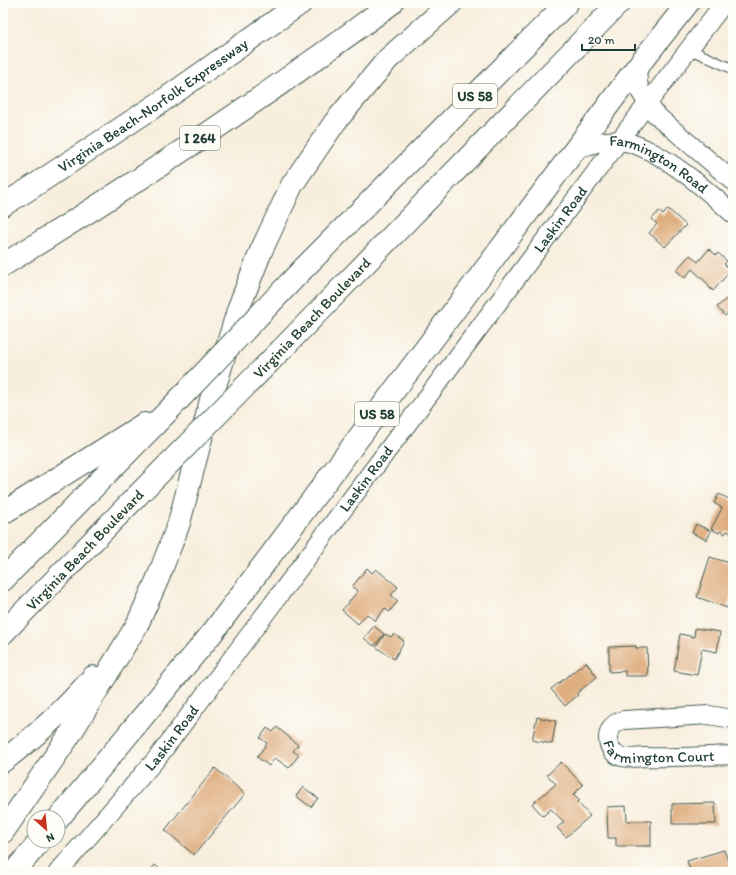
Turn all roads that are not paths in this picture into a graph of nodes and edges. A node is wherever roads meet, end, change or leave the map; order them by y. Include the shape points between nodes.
1 (301, 3) edge
2 (392, 3) edge
3 (451, 3) edge
4 (567, 3) edge
5 (619, 3) edge
6 (688, 3) edge
7 (724, 3) edge
8 (689, 49) junction
9 (637, 67) junction
10 (733, 69) edge
11 (647, 104) junction
12 (619, 141) junction
13 (575, 150) junction
14 (733, 181) edge
15 (3, 205) edge
16 (733, 214) edge
17 (3, 266) edge
18 (170, 410) junction
19 (3, 513) edge
20 (3, 580) edge
21 (137, 625) junction
22 (3, 633) edge
23 (733, 719) edge
24 (733, 755) edge
25 (3, 761) edge
26 (66, 809) edge
27 (3, 832) edge
28 (33, 849) edge
29 (14, 872) edge
30 (58, 872) edge

1 - 15 main road, Virginia Beach-Norfolk Expressway via 161,102
2 - 17 main road, I 264 via 212,130
3 - 21 main road via 388,59 335,122 292,184 239,307 212,396 179,523
4 - 18 main road, US 58, bridge via 303,269
5 - 22 main road, Virginia Beach Boulevard, bridge
6 - 9 main road, Laskin Road / US 58
7 - 8 street, Laskin Road
8 - 10 lane
8 - 11 street, Laskin Road
9 - 11 street, Farmington Road via 638,82
9 - 13 main road, Laskin Road / US 58
11 - 12 street, Laskin Road
11 - 14 street, Farmington Road
12 - 13 street, Farmington Road via 590,144
12 - 16 street, Farmington Road via 636,144 652,152 682,172
12 - 30 street, Laskin Road via 158,757
13 - 26 main road, Laskin Road / US 58 via 213,632
18 - 19 main road, US 58 via 130,432
18 - 20 main road
21 - 25 main road via 78,695 55,718
21 - 27 main road via 69,736
23 - 24 street, Farmington Court via 709,716 624,720 612,726 607,736 614,754 622,757
28 - 29 main road

